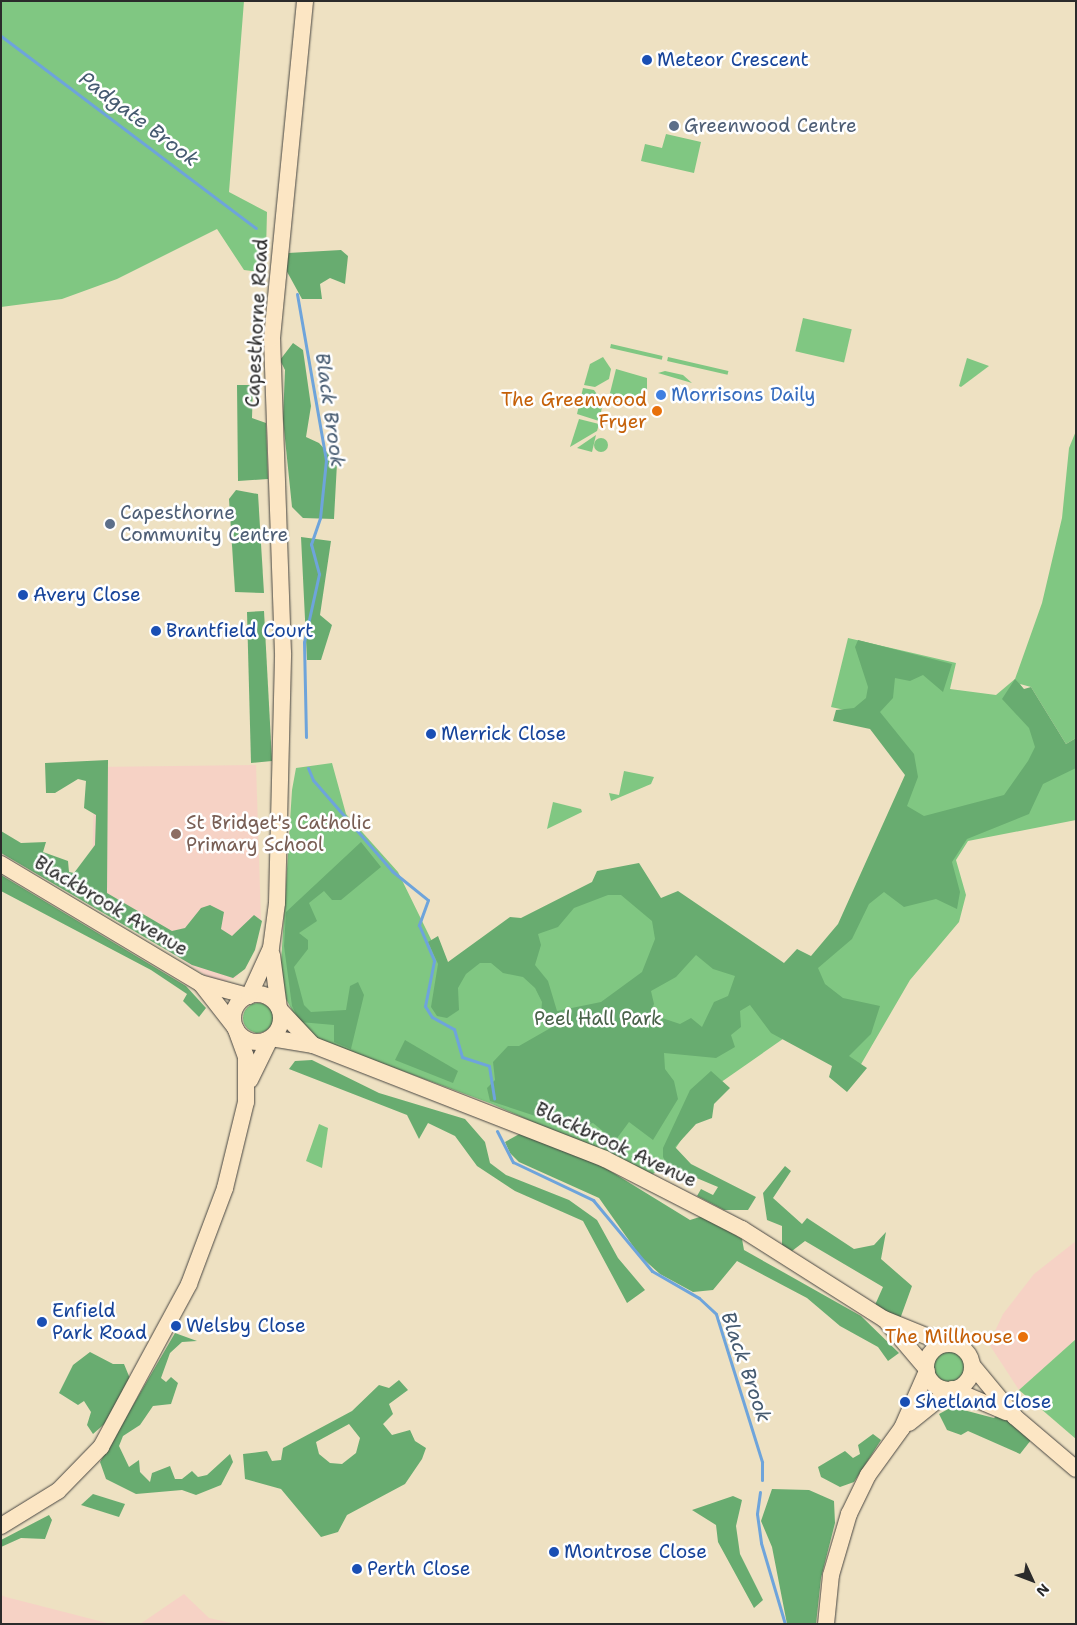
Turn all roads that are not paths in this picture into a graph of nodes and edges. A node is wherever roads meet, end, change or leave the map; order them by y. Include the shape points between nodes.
1 (305, 1) edge
2 (1, 864) edge
3 (272, 948) junction
4 (200, 983) junction
5 (249, 996) junction
6 (279, 1009) junction
7 (235, 1028) junction
8 (271, 1038) junction
9 (313, 1044) junction
10 (249, 1084) junction
11 (884, 1318) junction
12 (946, 1344) junction
13 (972, 1365) junction
14 (926, 1369) junction
15 (951, 1390) junction
16 (1015, 1417) junction
17 (902, 1428) junction
18 (1076, 1469) edge
19 (1, 1526) edge
20 (826, 1624) edge

1 - 3 street, Capesthorne Road via 272,338 284,662 279,867
2 - 4 street, Blackbrook Avenue
3 - 5 street, Capesthorne Road
3 - 6 street, Capesthorne Road
4 - 5 street, Blackbrook Avenue
4 - 7 street, Blackbrook Avenue
5 - 6 street via 263,995
5 - 7 street via 235,1008
6 - 8 street via 279,1027
6 - 9 street, Blackbrook Avenue
7 - 8 street via 251,1042
7 - 10 street via 246,1057
8 - 9 street, Blackbrook Avenue
8 - 10 street
9 - 11 street, Blackbrook Avenue via 535,1128 641,1176 750,1234
10 - 19 street via 232,1164 203,1251 121,1415 72,1479
11 - 12 street, Blackbrook Avenue
11 - 14 street, Blackbrook Avenue
12 - 13 street via 962,1348
12 - 14 street via 934,1350
13 - 15 street via 965,1384
13 - 16 street
14 - 15 street via 932,1382
14 - 17 street
15 - 16 street
15 - 17 street
16 - 18 street
17 - 20 street via 868,1475 849,1514 831,1575

